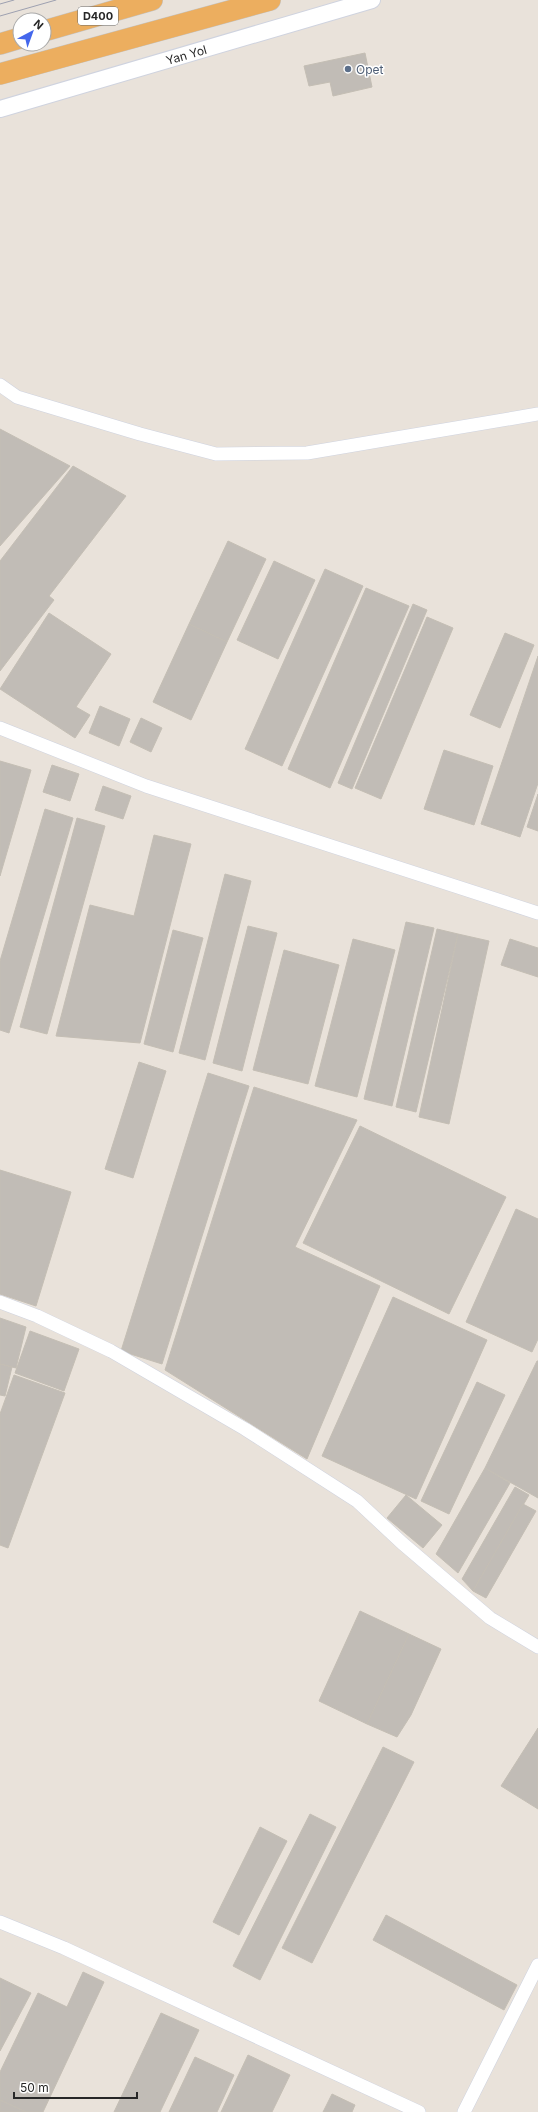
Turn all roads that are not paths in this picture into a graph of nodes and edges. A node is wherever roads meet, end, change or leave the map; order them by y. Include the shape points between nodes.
1 (152, 0) edge
2 (270, 0) edge
3 (372, 0) edge
4 (52, 30) edge
5 (12, 40) edge
6 (0, 44) edge
7 (0, 74) edge
8 (0, 109) edge
9 (0, 385) edge
10 (538, 414) edge
11 (0, 728) edge
12 (538, 913) edge
13 (0, 1302) edge
14 (538, 1647) edge
15 (0, 1922) edge
16 (538, 1965) edge
17 (419, 2112) edge
18 (464, 2112) edge

1 - 4 highway, D400
2 - 7 highway
3 - 8 street, Yan Yol
5 - 6 highway
9 - 10 street via 17,397 216,454 307,453
11 - 12 street via 146,786
13 - 14 street via 37,1316 111,1351 245,1429 357,1501 490,1618
15 - 17 street via 71,1951
16 - 18 street

